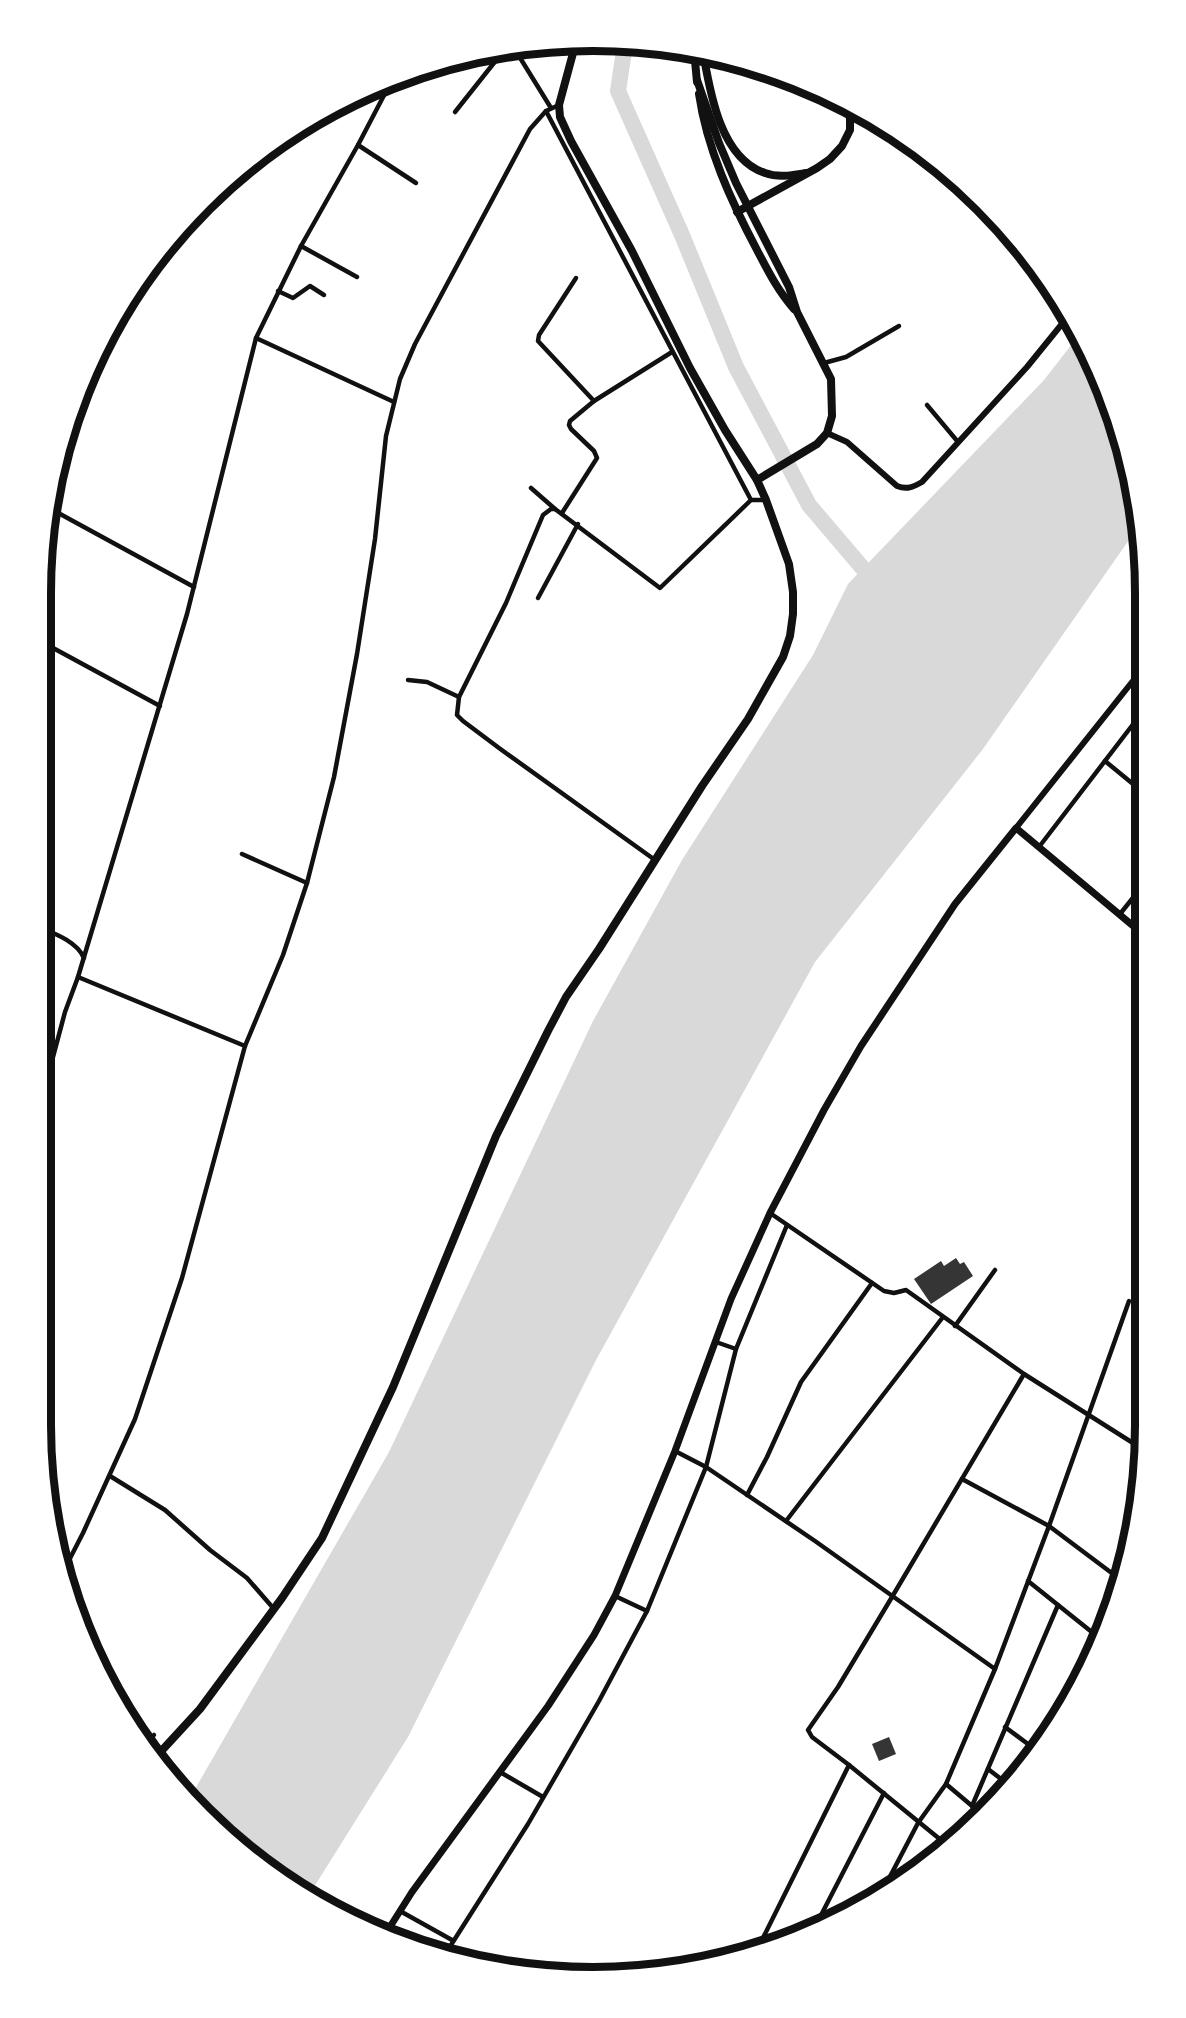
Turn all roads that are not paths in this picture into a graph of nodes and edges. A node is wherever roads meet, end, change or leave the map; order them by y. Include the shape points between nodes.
1 (573, 52) edge
2 (520, 56) edge
3 (498, 60) edge
4 (695, 60) edge
5 (705, 62) edge
6 (697, 80) junction
7 (386, 92) edge
8 (555, 106) junction
9 (546, 111) junction
10 (455, 112) dead end
11 (850, 116) edge
12 (358, 145) junction
13 (807, 173) junction
14 (416, 183) dead end
15 (748, 206) junction
16 (737, 212) junction
17 (301, 246) junction
18 (357, 277) dead end
19 (576, 278) dead end
20 (278, 291) junction
21 (324, 295) dead end
22 (797, 312) junction
23 (1063, 323) edge
24 (899, 326) dead end
25 (256, 338) junction
26 (672, 352) junction
27 (824, 363) junction
28 (594, 401) junction
29 (394, 402) junction
30 (927, 405) dead end
31 (827, 433) junction
32 (958, 442) junction
33 (757, 480) junction
34 (531, 488) dead end
35 (751, 500) junction
36 (766, 500) junction
37 (555, 509) junction
38 (57, 512) edge
39 (562, 513) junction
40 (578, 524) junction
41 (194, 587) junction
42 (538, 598) dead end
43 (51, 647) edge
44 (1135, 678) edge
45 (408, 680) dead end
46 (459, 696) junction
47 (160, 706) junction
48 (1135, 722) edge
49 (1105, 761) junction
50 (1135, 786) edge
51 (1016, 828) junction
52 (1039, 847) junction
53 (242, 854) dead end
54 (655, 860) junction
55 (308, 883) junction
56 (1135, 895) edge
57 (1120, 914) junction
58 (1135, 927) edge
59 (51, 933) edge
60 (84, 958) junction
61 (78, 977) junction
62 (245, 1046) junction
63 (51, 1064) edge
64 (770, 1213) junction
65 (787, 1225) junction
66 (995, 1270) dead end
67 (872, 1283) junction
68 (1129, 1301) dead end
69 (943, 1317) junction
70 (956, 1326) junction
71 (716, 1342) junction
72 (736, 1349) junction
73 (1024, 1374) junction
74 (1088, 1414) junction
75 (1134, 1444) edge
76 (675, 1450) junction
77 (706, 1467) junction
78 (110, 1476) junction
79 (962, 1479) junction
80 (747, 1495) junction
81 (786, 1521) junction
82 (1049, 1526) junction
83 (68, 1561) edge
84 (1117, 1564) edge
85 (1112, 1573) joint
86 (1028, 1581) junction
87 (615, 1596) junction
88 (892, 1597) junction
89 (1058, 1605) junction
90 (274, 1609) junction
91 (647, 1611) junction
92 (1093, 1633) edge
93 (995, 1669) junction
94 (1005, 1727) junction
95 (154, 1735) dead end
96 (151, 1738) edge
97 (1030, 1745) edge
98 (161, 1752) edge
99 (849, 1765) junction
100 (988, 1769) junction
101 (500, 1772) junction
102 (1002, 1780) edge
103 (946, 1784) junction
104 (884, 1793) junction
105 (543, 1797) junction
106 (972, 1806) junction
107 (975, 1809) edge
108 (918, 1823) junction
109 (940, 1840) edge
110 (889, 1879) edge
111 (400, 1911) junction
112 (820, 1917) edge
113 (390, 1927) edge
114 (453, 1940) junction
115 (762, 1940) edge
116 (449, 1948) edge

1 - 8 main road
2 - 8 street
3 - 10 street
4 - 6 main road
5 - 13 highway via 723,130 741,157 766,173
6 - 15 main road via 719,143
6 - 16 main road via 708,136
7 - 12 street
8 - 9 street
8 - 33 main road via 690,368
9 - 26 street
9 - 29 street via 530,129 420,334
11 - 13 highway via 850,130 842,146
12 - 14 street
12 - 17 street
13 - 15 highway
15 - 16 highway
15 - 22 main road via 789,286
16 - 22 main road via 780,293
17 - 18 street
17 - 20 street
19 - 28 street via 538,341
20 - 21 street via 293,297 310,286
20 - 25 street
22 - 27 main road
23 - 32 street
24 - 27 street via 846,357
25 - 29 street
25 - 41 street
26 - 28 street
26 - 35 street
27 - 31 main road via 833,396
28 - 39 street via 569,425 594,451 596,461
29 - 55 street via 355,665 334,777
30 - 32 street
31 - 32 street via 847,442 903,488 922,482
31 - 33 main road via 817,444
33 - 36 main road
34 - 37 street
35 - 36 street
35 - 40 street via 661,588
36 - 54 main road via 789,564 793,592 788,647 748,719
37 - 39 street
37 - 46 street via 543,515 506,603
38 - 41 street
39 - 40 street
40 - 42 street
41 - 47 street
43 - 47 street
44 - 51 street
45 - 46 street via 428,682
46 - 54 street via 456,711 463,721
47 - 60 street
48 - 49 street
49 - 50 street
49 - 52 street
51 - 52 main road
51 - 64 main road via 955,904 861,1046
52 - 57 main road
53 - 55 street
54 - 90 main road via 548,1031 496,1136 393,1388 338,1508
55 - 62 street via 284,955
56 - 57 street
57 - 58 main road
59 - 60 street via 72,944
60 - 61 street
61 - 62 street
61 - 63 street
62 - 78 street via 182,1278 135,1419
64 - 65 street
64 - 71 main road
65 - 67 street
65 - 72 street
66 - 70 street
67 - 69 street via 894,1293 906,1290
67 - 80 street via 801,1382
68 - 74 street
69 - 70 street
69 - 81 street
70 - 73 street
71 - 72 street
71 - 76 main road
72 - 77 street
73 - 74 street
73 - 79 street
74 - 75 street
74 - 82 street
76 - 77 street
76 - 87 main road
77 - 80 street
77 - 91 street
78 - 83 street
78 - 90 street via 165,1510 247,1578
79 - 82 street
79 - 88 street
80 - 81 street
81 - 88 street
82 - 85 street
82 - 86 street
84 - 85 street
86 - 89 street
86 - 93 street
87 - 91 street
87 - 101 main road via 594,1635
88 - 93 street
88 - 99 street via 808,1730
89 - 92 street
89 - 94 street
90 - 98 main road via 200,1709
91 - 105 street
93 - 103 street
94 - 97 street
94 - 100 street
95 - 96 street
99 - 104 street
99 - 115 street
100 - 102 street
100 - 106 street
101 - 105 street
101 - 111 main road
103 - 106 street
103 - 108 street
104 - 108 street
104 - 112 street
105 - 114 street
106 - 107 street
108 - 109 street
108 - 110 street
111 - 113 main road
111 - 114 street
114 - 116 street

